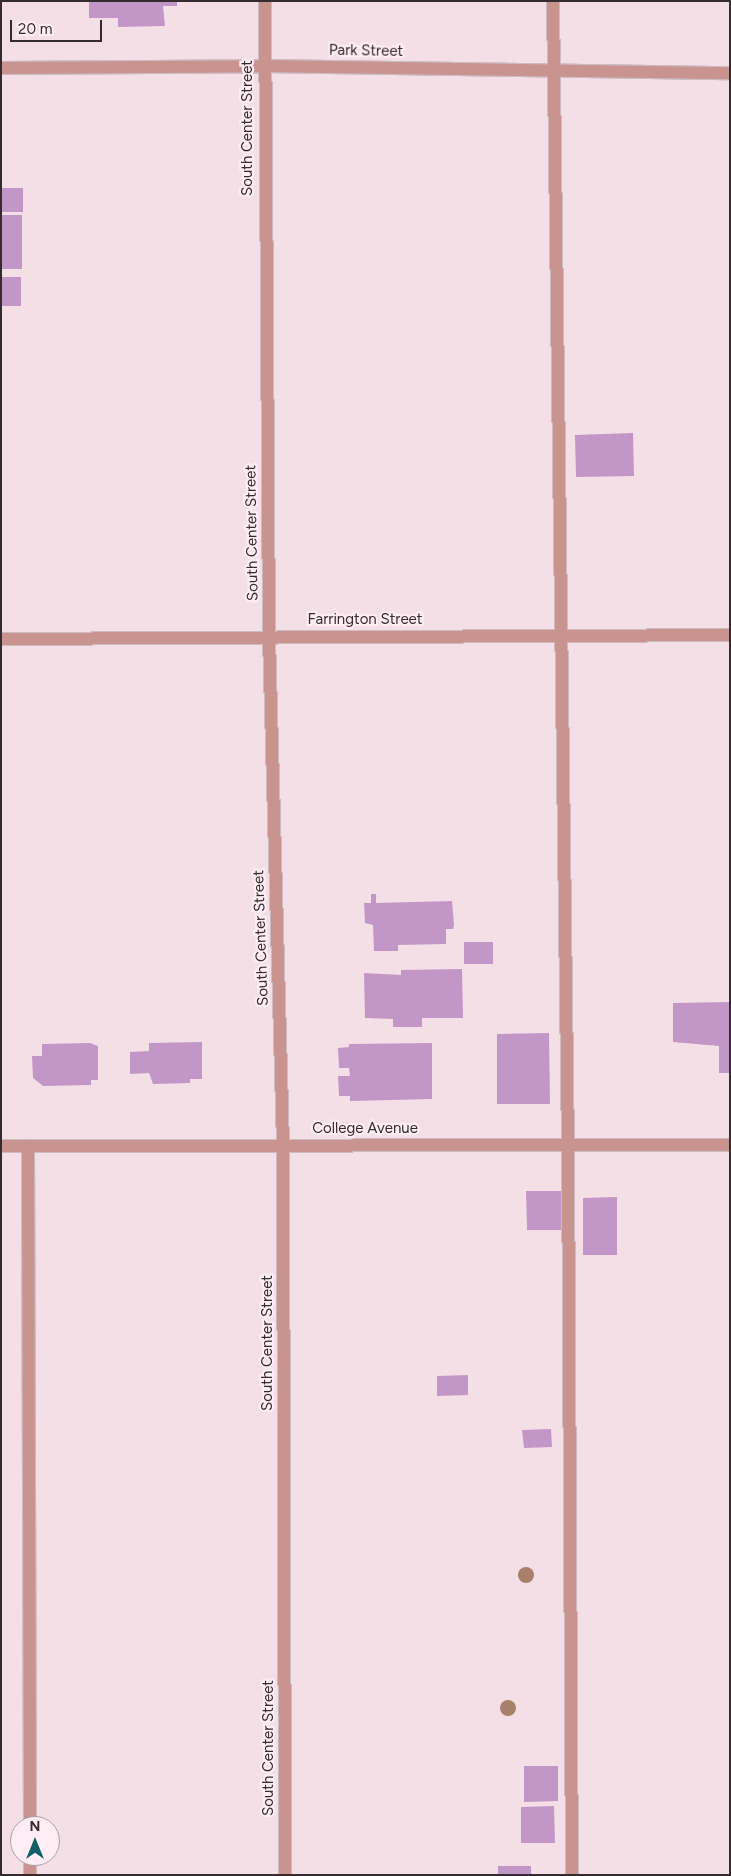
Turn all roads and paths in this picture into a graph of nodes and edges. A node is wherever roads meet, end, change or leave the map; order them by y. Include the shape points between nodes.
1 (265, 1) edge
2 (554, 1) edge
3 (264, 66) junction
4 (1, 68) edge
5 (555, 70) junction
6 (730, 72) edge
7 (561, 635) junction
8 (730, 635) edge
9 (269, 637) junction
10 (1, 639) edge
11 (730, 1145) edge
12 (1, 1146) edge
13 (28, 1146) junction
14 (283, 1146) junction
15 (568, 1146) junction
16 (30, 1816) edge
17 (285, 1875) edge
18 (572, 1875) edge

1 - 3 street, South Center Street
2 - 5 street
3 - 4 street, Park Street
3 - 5 street, Park Street
3 - 9 street, South Center Street
5 - 6 street, Park Street
5 - 7 street
7 - 8 street, Farrington Street
7 - 9 street, Farrington Street
7 - 15 street
9 - 10 street, Farrington Street
9 - 14 street, South Center Street
11 - 15 street, College Avenue
12 - 13 street, College Avenue
13 - 14 street, College Avenue
13 - 16 street
14 - 15 street, College Avenue
14 - 17 street, South Center Street
15 - 18 street

